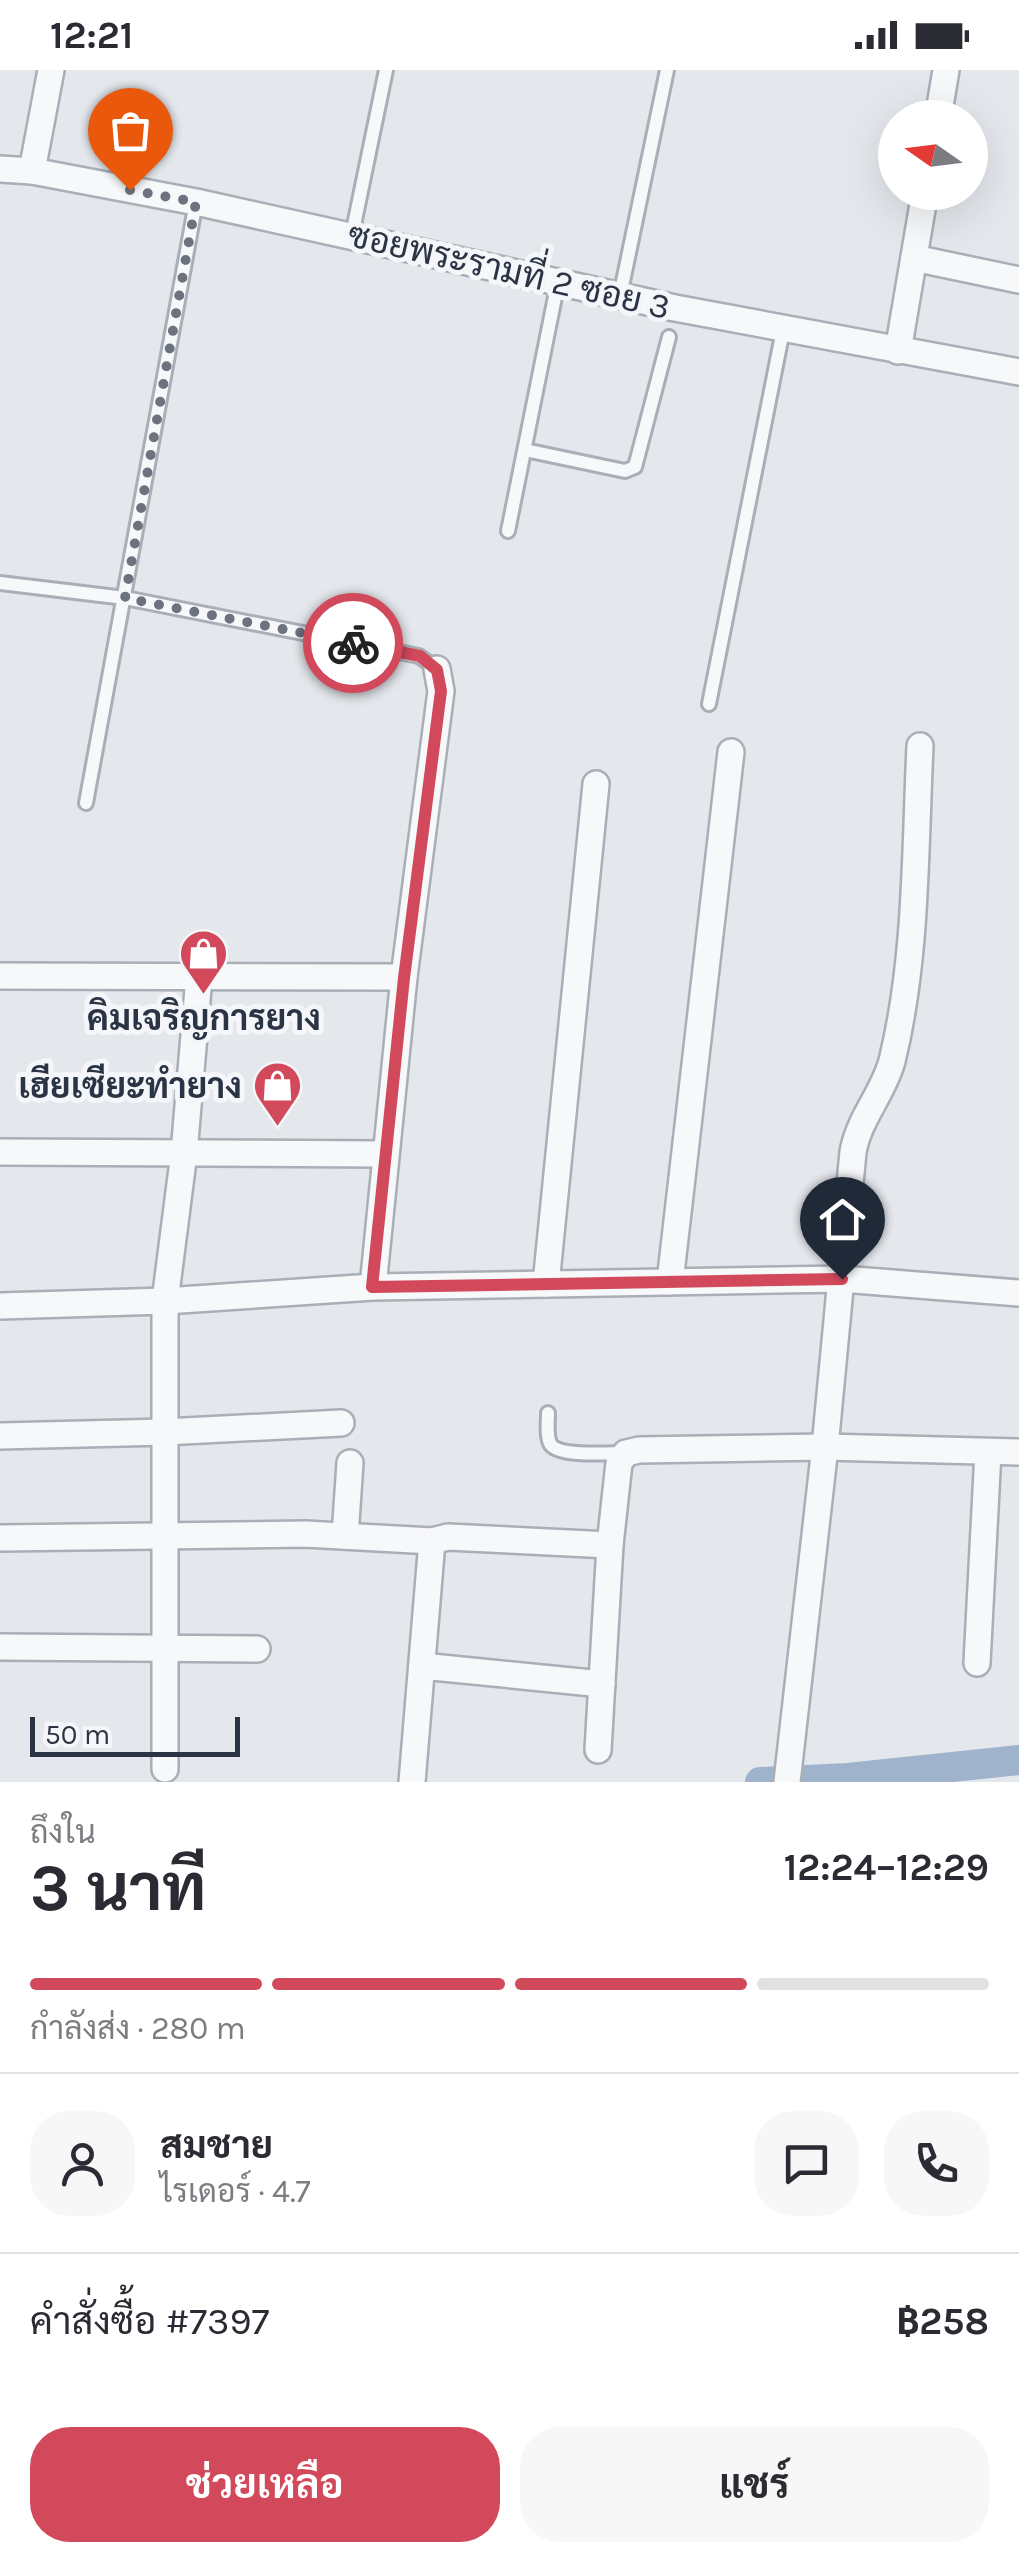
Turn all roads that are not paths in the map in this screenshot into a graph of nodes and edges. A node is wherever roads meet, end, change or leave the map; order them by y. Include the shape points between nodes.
1 (51, 70) edge
2 (386, 70) edge
3 (667, 70) edge
4 (946, 70) edge
5 (941, 100) edge
6 (0, 169) edge
7 (32, 171) junction
8 (196, 202) junction
9 (923, 210) edge
10 (352, 235) junction
11 (914, 258) junction
12 (1019, 280) edge
13 (558, 282) junction
14 (620, 296) junction
15 (782, 330) junction
16 (668, 337) dead end
17 (898, 351) junction
18 (1019, 372) edge
19 (525, 450) junction
20 (508, 531) dead end
21 (0, 583) edge
22 (125, 598) junction
23 (437, 670) joint
24 (710, 704) dead end
25 (920, 746) dead end
26 (731, 752) dead end
27 (596, 784) dead end
28 (86, 803) dead end
29 (0, 976) edge
30 (199, 977) junction
31 (404, 978) junction
32 (0, 1152) edge
33 (184, 1153) junction
34 (385, 1154) junction
35 (842, 1279) junction
36 (670, 1282) junction
37 (546, 1284) junction
38 (372, 1287) junction
39 (1019, 1293) edge
40 (165, 1301) junction
41 (0, 1306) edge
42 (548, 1413) dead end
43 (342, 1423) dead end
44 (165, 1432) junction
45 (0, 1436) edge
46 (825, 1447) junction
47 (988, 1452) junction
48 (1019, 1452) edge
49 (626, 1453) junction
50 (350, 1464) dead end
51 (345, 1536) junction
52 (0, 1538) edge
53 (165, 1538) junction
54 (432, 1541) junction
55 (610, 1545) junction
56 (0, 1647) edge
57 (165, 1647) junction
58 (258, 1649) dead end
59 (977, 1663) dead end
60 (422, 1666) junction
61 (602, 1684) junction
62 (598, 1750) dead end
63 (165, 1769) dead end
64 (412, 1782) edge
65 (787, 1782) edge

1 - 7 street
2 - 10 lane
3 - 14 lane
4 - 5 street
6 - 7 street, ซอยพระรามที่ 2 ซอย 3
7 - 8 street, ซอยพระรามที่ 2 ซอย 3
8 - 10 street, ซอยพระรามที่ 2 ซอย 3
8 - 22 lane
9 - 11 street
10 - 13 street, ซอยพระรามที่ 2 ซอย 3
11 - 12 street
11 - 17 street
13 - 14 street, ซอยพระรามที่ 2 ซอย 3
13 - 19 lane
14 - 15 street, ซอยพระรามที่ 2 ซอย 3
15 - 17 street, ซอยพระรามที่ 2 ซอย 3
15 - 24 lane
16 - 19 lane via 635,467
17 - 18 street, ซอยพระรามที่ 2 ซอย 3
19 - 20 lane
21 - 22 lane
22 - 23 lane via 420,656
22 - 28 lane
23 - 31 street via 441,691
25 - 35 street via 909,958 892,1061 856,1135
26 - 36 street
27 - 37 street
29 - 30 street
30 - 31 street
30 - 33 street
31 - 34 street
32 - 33 street
33 - 34 street
33 - 40 street
34 - 38 street
35 - 36 street
35 - 39 street
35 - 46 street
36 - 37 street
37 - 38 street
38 - 40 street
40 - 41 street
40 - 44 street
42 - 49 lane via 554,1448
43 - 44 street
44 - 45 street
44 - 53 street
46 - 47 street
46 - 49 street
46 - 65 street
47 - 48 street
47 - 59 street
49 - 55 street via 619,1463
50 - 51 street
51 - 53 street
51 - 54 street
52 - 53 street
53 - 57 street
54 - 55 street
54 - 60 street
55 - 61 street
56 - 57 street
57 - 58 street
57 - 63 street
60 - 61 street
60 - 64 street
61 - 62 street

